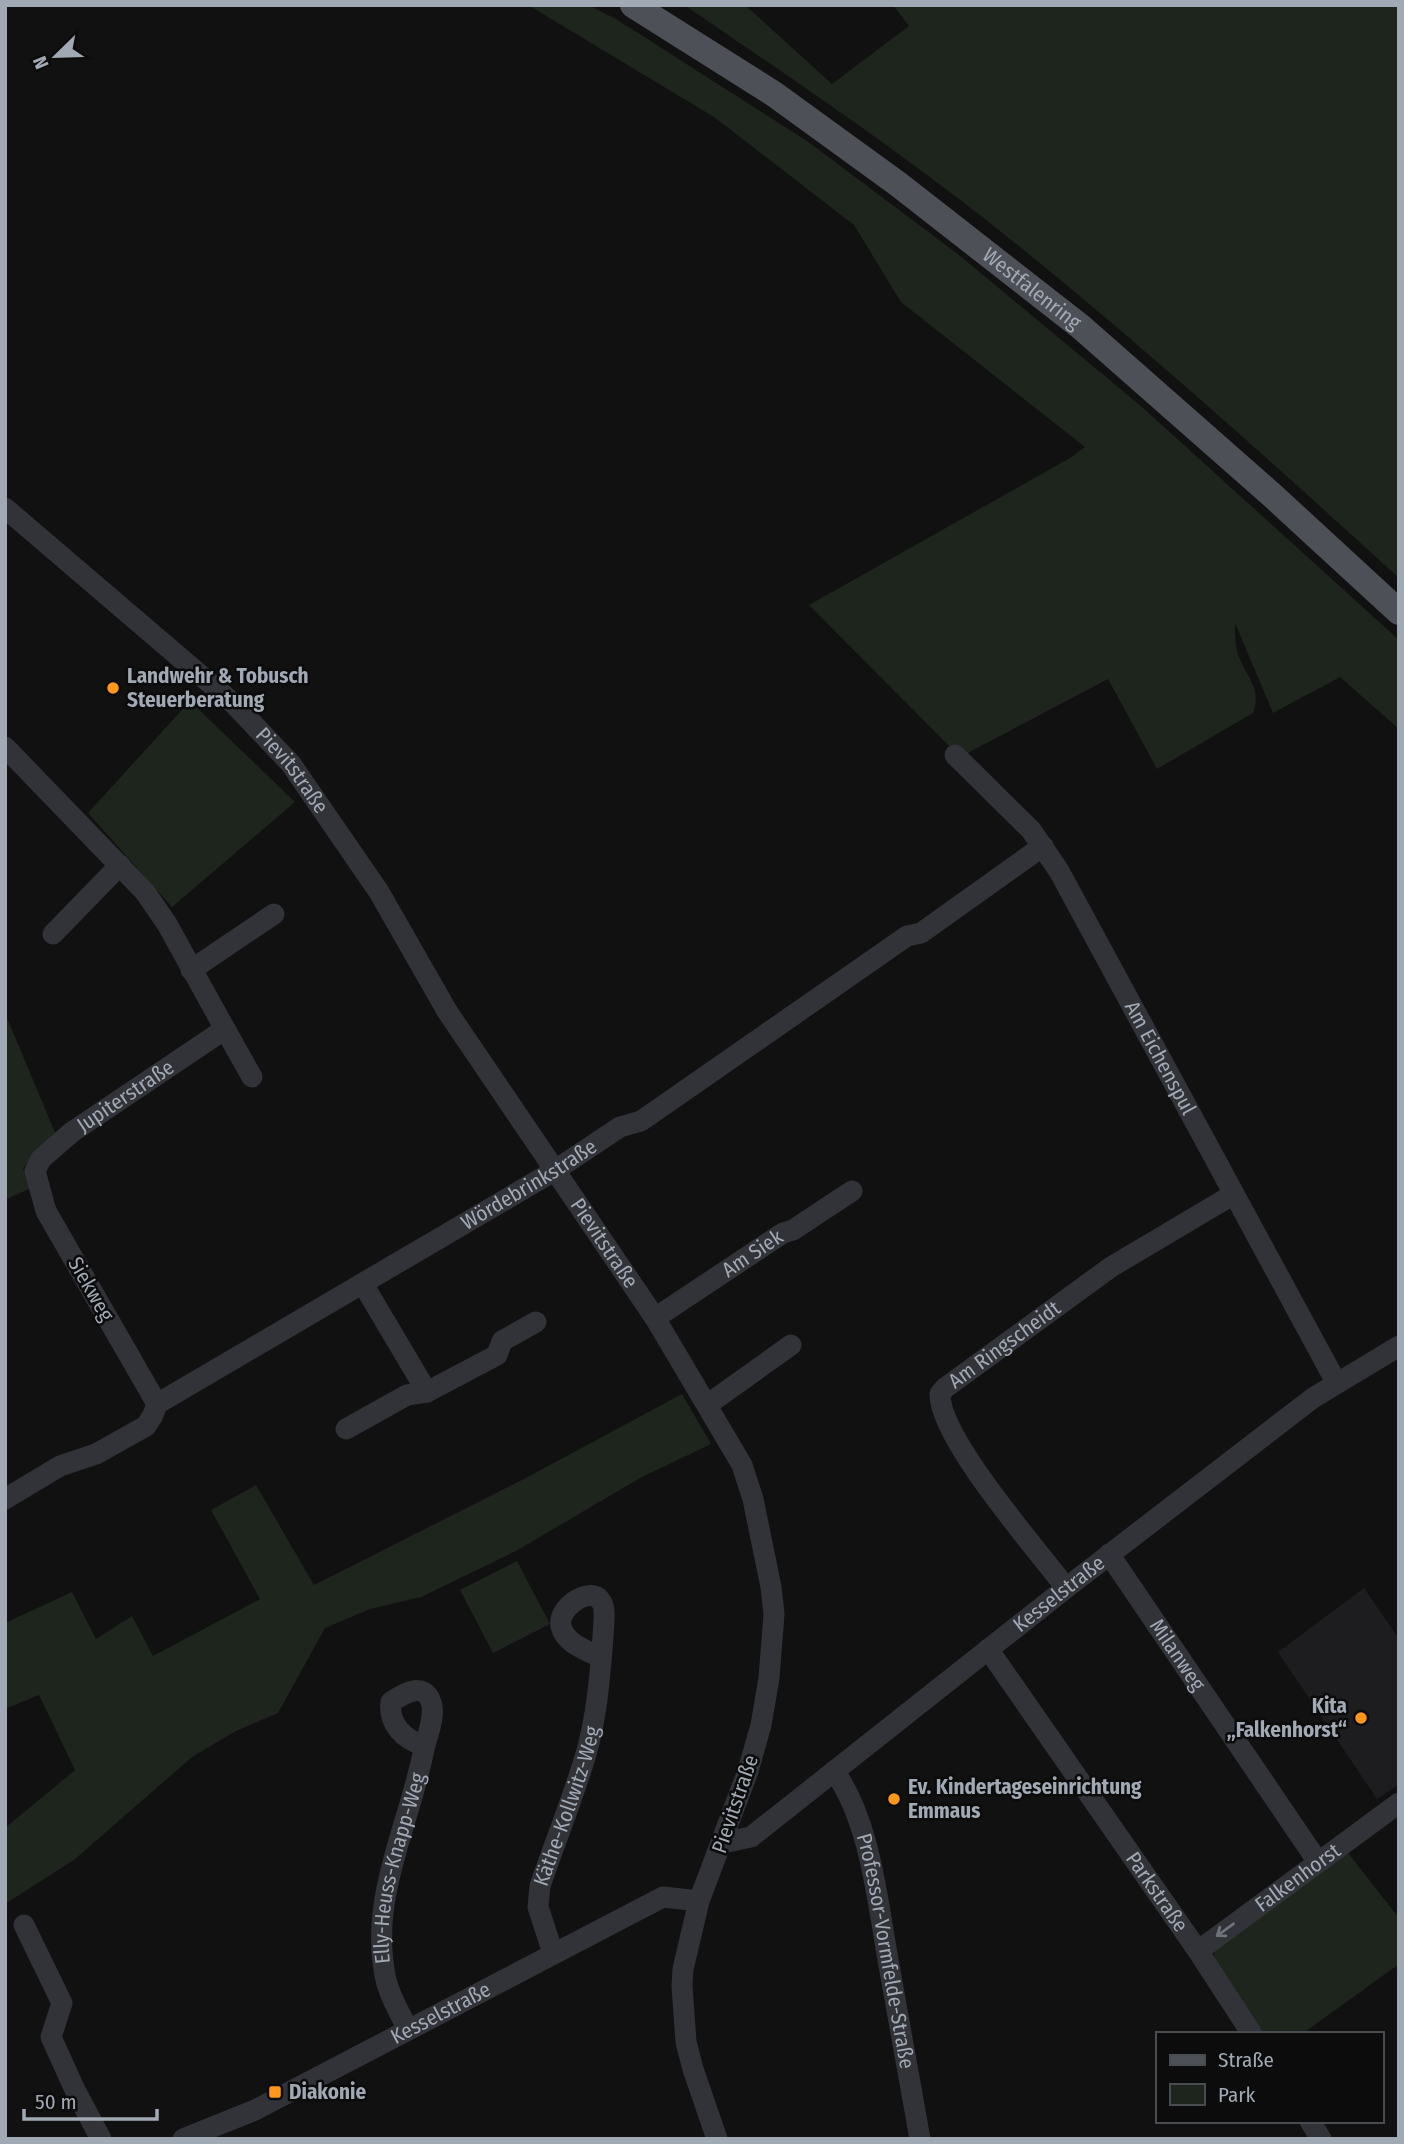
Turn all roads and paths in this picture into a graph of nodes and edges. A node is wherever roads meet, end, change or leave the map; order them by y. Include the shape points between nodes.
1 (633, 5) edge
2 (5, 508) edge
3 (1399, 612) edge
4 (5, 747) edge
5 (954, 755) dead end
6 (1043, 846) junction
7 (120, 865) junction
8 (274, 914) dead end
9 (53, 934) dead end
10 (191, 970) junction
11 (225, 1029) junction
12 (252, 1077) dead end
13 (35, 1171) joint
14 (554, 1171) junction
15 (852, 1191) dead end
16 (1234, 1194) junction
17 (363, 1284) junction
18 (655, 1318) junction
19 (537, 1322) dead end
20 (791, 1345) dead end
21 (1399, 1346) edge
22 (1336, 1382) junction
23 (427, 1392) junction
24 (157, 1404) junction
25 (707, 1405) junction
26 (346, 1429) dead end
27 (5, 1499) edge
28 (1109, 1554) junction
29 (1066, 1588) junction
30 (988, 1649) junction
31 (601, 1658) dead end
32 (425, 1746) dead end
33 (834, 1771) junction
34 (1399, 1803) edge
35 (722, 1843) junction
36 (1318, 1862) junction
37 (699, 1900) junction
38 (24, 1925) dead end
39 (1198, 1951) junction
40 (552, 1953) junction
41 (408, 2029) junction
42 (1251, 2032) edge
43 (1311, 2123) edge
44 (101, 2139) edge
45 (183, 2139) edge
46 (717, 2139) edge
47 (920, 2139) edge
48 (1321, 2139) edge

1 - 3 main road, Westfalenring via 774,94 1081,327
2 - 14 street, Pievitstraße via 233,703 291,764 379,892 447,1011
4 - 7 street
5 - 6 street, Am Eichenspul
6 - 14 street, Wördebrinkstraße via 641,1121 620,1127
6 - 16 street, Am Eichenspul
7 - 9 street
7 - 10 street via 167,924
8 - 10 street
10 - 11 street
11 - 12 street
11 - 13 street, Jupiterstraße via 72,1132 41,1159
13 - 24 street, Siekweg via 46,1211
14 - 17 street, Wördebrinkstraße
14 - 18 street, Pievitstraße
15 - 18 street, Am Siek
16 - 22 street, Am Eichenspul
16 - 29 street, Am Ringscheidt via 1111,1266 940,1394 942,1412 972,1466
17 - 23 street
17 - 24 street, Wördebrinkstraße
18 - 25 street, Pievitstraße
19 - 23 street via 502,1342 496,1355
20 - 25 street
21 - 22 street, Kesselstraße
22 - 28 street, Kesselstraße
23 - 26 street via 407,1395
24 - 27 street, Wördebrinkstraße via 146,1426 96,1454 60,1466
25 - 35 street, Pievitstraße via 742,1465 753,1499 774,1614 761,1725
28 - 29 street, Kesselstraße
28 - 36 street, Milanweg
29 - 30 street, Kesselstraße
30 - 33 street, Kesselstraße
30 - 39 street, Parkstraße
31 - 40 street, Käthe-Kollwitz-Weg via 587,1752 540,1886 538,1907
32 - 41 street, Elly-Heuss-Knapp-Weg via 385,1889 381,1920 386,1983
33 - 35 street, Kesselstraße via 751,1837
33 - 47 street, Professor-Vormfelde-Straße via 853,1805 866,1848
34 - 36 street, Falkenhorst
35 - 37 street, Pievitstraße
36 -> 39 street, Falkenhorst
37 - 40 street, Kesselstraße via 663,1897
37 - 46 street, Pievitstraße via 683,1969 683,2014 693,2069
38 - 44 street via 62,2003 51,2037
39 - 42 street, Parkstraße
40 - 41 street, Kesselstraße
41 - 45 street, Kesselstraße via 255,2110
43 - 48 street

